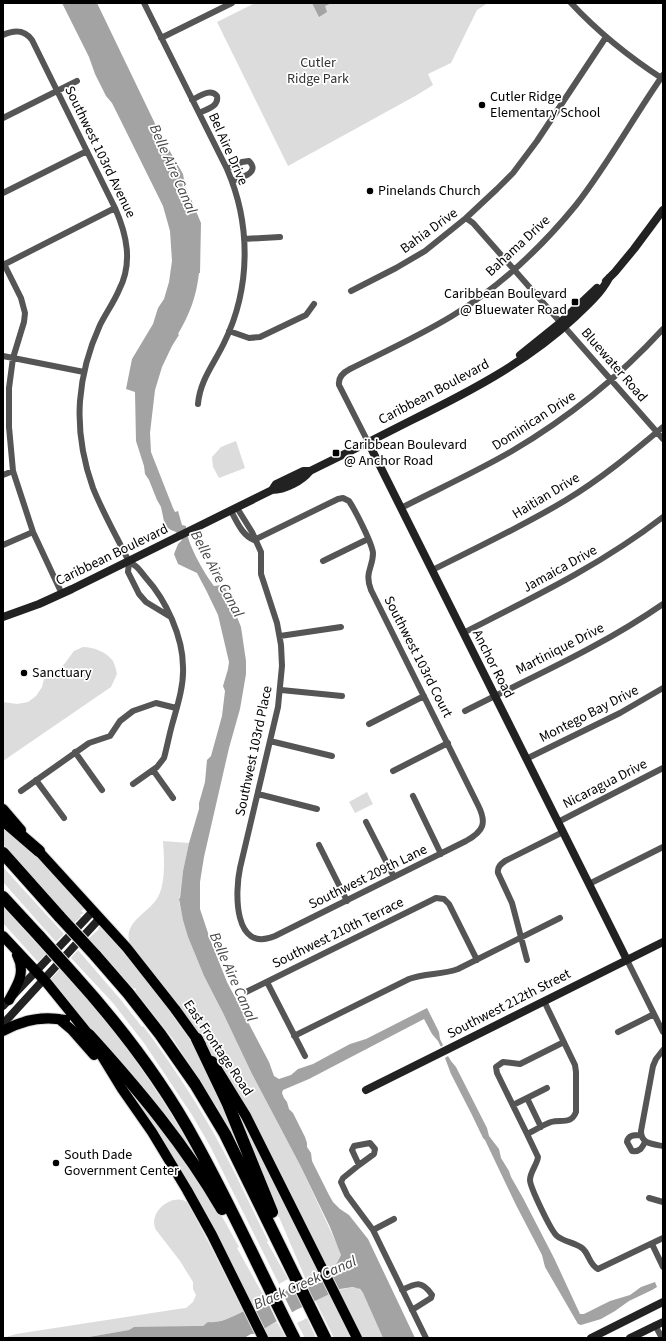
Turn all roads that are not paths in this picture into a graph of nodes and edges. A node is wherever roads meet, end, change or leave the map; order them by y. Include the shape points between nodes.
1 (144, 3) edge
2 (232, 3) edge
3 (570, 3) edge
4 (3, 35) edge
5 (606, 37) junction
6 (161, 38) junction
7 (662, 77) edge
8 (78, 80) dead end
9 (57, 91) junction
10 (192, 100) junction
11 (199, 113) junction
12 (3, 118) edge
13 (87, 152) junction
14 (226, 169) junction
15 (232, 181) junction
16 (3, 193) edge
17 (115, 208) junction
18 (663, 210) edge
19 (466, 218) junction
20 (280, 237) dead end
21 (244, 239) junction
22 (4, 264) edge
23 (514, 269) junction
24 (350, 291) dead end
25 (314, 304) dead end
26 (563, 324) junction
27 (663, 329) edge
28 (229, 332) junction
29 (3, 356) edge
30 (13, 358) junction
31 (84, 372) junction
32 (340, 380) joint
33 (611, 380) junction
34 (198, 404) dead end
35 (663, 427) edge
36 (657, 432) junction
37 (663, 439) edge
38 (368, 442) junction
39 (13, 471) junction
40 (3, 475) edge
41 (401, 508) junction
42 (234, 509) junction
43 (663, 517) edge
44 (33, 532) junction
45 (368, 539) junction
46 (254, 540) junction
47 (3, 544) edge
48 (323, 561) dead end
49 (129, 562) junction
50 (432, 570) junction
51 (145, 577) junction
52 (134, 585) junction
53 (62, 594) junction
54 (663, 604) edge
55 (169, 616) junction
56 (3, 617) edge
57 (341, 627) dead end
58 (463, 633) junction
59 (280, 636) junction
60 (663, 688) edge
61 (281, 690) junction
62 (342, 696) dead end
63 (424, 696) junction
64 (495, 696) junction
65 (176, 708) junction
66 (465, 711) dead end
67 (369, 724) dead end
68 (270, 741) junction
69 (448, 743) junction
70 (75, 752) junction
71 (332, 756) dead end
72 (526, 760) junction
73 (663, 768) edge
74 (153, 770) junction
75 (393, 771) dead end
76 (36, 780) junction
77 (133, 784) dead end
78 (102, 790) dead end
79 (21, 791) dead end
80 (258, 794) junction
81 (412, 796) dead end
82 (173, 798) dead end
83 (3, 809) edge
84 (317, 809) dead end
85 (64, 818) dead end
86 (3, 820) edge
87 (366, 822) dead end
88 (558, 822) junction
89 (482, 826) joint
90 (563, 832) junction
91 (319, 845) dead end
92 (663, 847) edge
93 (39, 851) junction
94 (3, 853) edge
95 (441, 854) junction
96 (394, 877) junction
97 (589, 884) junction
98 (3, 897) edge
99 (347, 901) junction
100 (97, 914) junction
101 (560, 918) dead end
102 (3, 936) edge
103 (520, 938) junction
104 (259, 939) joint
105 (663, 942) edge
106 (14, 948) junction
107 (477, 960) junction
108 (527, 960) dead end
109 (627, 960) junction
110 (36, 972) junction
111 (44, 980) junction
112 (267, 982) junction
113 (246, 992) dead end
114 (544, 1001) junction
115 (6, 1003) edge
116 (654, 1014) junction
117 (59, 1019) junction
118 (79, 1023) junction
119 (3, 1024) edge
120 (3, 1031) edge
121 (618, 1032) dead end
122 (663, 1032) edge
123 (89, 1036) junction
124 (294, 1036) junction
125 (197, 1039) junction
126 (564, 1042) junction
127 (663, 1050) edge
128 (305, 1056) dead end
129 (546, 1088) dead end
130 (122, 1089) junction
131 (366, 1090) dead end
132 (527, 1098) junction
133 (513, 1105) junction
134 (541, 1127) junction
135 (527, 1134) junction
136 (641, 1135) junction
137 (646, 1142) junction
138 (663, 1146) edge
139 (360, 1165) dead end
140 (649, 1198) dead end
141 (663, 1202) edge
142 (394, 1219) dead end
143 (373, 1230) junction
144 (663, 1238) edge
145 (652, 1244) junction
146 (663, 1254) edge
147 (287, 1258) junction
148 (663, 1267) edge
149 (261, 1273) junction
150 (402, 1290) junction
151 (663, 1302) edge
152 (412, 1310) junction
153 (659, 1323) edge
154 (292, 1334) edge
155 (263, 1338) edge
156 (326, 1338) edge
157 (357, 1338) edge
158 (426, 1338) edge
159 (591, 1338) edge
160 (630, 1338) edge
161 (662, 1338) edge

1 - 6 street, Bel Aire Drive
2 - 6 street
3 - 5 street
4 - 9 street, Southwest 103rd Avenue via 14,31 22,32 32,40
5 - 7 street via 630,57
5 - 19 street, Bahia Drive via 517,168
6 - 10 street, Bel Aire Drive
7 - 23 street, Bahama Drive via 576,205 544,241
8 - 9 street
9 - 12 street
9 - 13 street, Southwest 103rd Avenue
10 - 11 street, Bel Aire Drive
10 - 11 street via 209,92 217,96 216,104
11 - 14 street, Bel Aire Drive
13 - 16 street
13 - 17 street, Southwest 103rd Avenue
14 - 15 street, Bel Aire Drive
14 - 15 street via 245,161 252,165 250,174
15 - 21 street, Bel Aire Drive via 240,209
17 - 22 street
17 - 31 street, Southwest 103rd Avenue via 128,247 125,273 120,289 95,336
18 - 26 street, Caribbean Boulevard via 606,285 590,303
19 - 23 street, Bluewater Road
19 - 24 street, Bahia Drive via 420,254
20 - 21 street
21 - 28 street, Bel Aire Drive via 242,286
22 - 30 street via 25,309 24,322
23 - 26 street, Bluewater Road
23 - 32 street, Bahama Drive via 453,315 347,370
25 - 28 street via 306,315 260,337 249,338
26 - 33 street, Bluewater Road
26 - 38 street, Caribbean Boulevard via 538,349 518,362 453,400
27 - 33 street, Dominican Drive
28 - 34 street, Bel Aire Drive via 203,382
29 - 30 street
30 - 31 street
30 - 39 street via 9,388
31 - 49 street, Southwest 103rd Avenue via 80,415 86,463 97,496
32 - 38 street, Anchor Road via 340,387
33 - 36 street, Bluewater Road
33 - 41 street, Dominican Drive via 523,445
35 - 36 street, Haitian Drive
36 - 37 street, Bluewater Road
36 - 50 street, Haitian Drive via 619,464 566,500 508,533
38 - 41 street, Anchor Road
38 - 42 street, Caribbean Boulevard via 310,471 305,477
39 - 40 street
39 - 44 street
41 - 50 street, Anchor Road
42 - 46 street, Southwest 103rd Place via 252,532
42 - 49 street, Caribbean Boulevard
43 - 58 street, Jamaica Drive via 580,572
44 - 47 street
44 - 53 street
45 - 46 street, Southwest 103rd Court via 345,498 336,499
45 - 48 street
45 - 63 street, Southwest 103rd Court via 373,551 368,572 369,586
46 - 59 street, Southwest 103rd Place via 262,556 261,574
49 - 51 street, Southwest 103rd Avenue via 138,567
49 - 52 street, Southwest 103rd Avenue via 128,572
49 - 53 street, Caribbean Boulevard
50 - 58 street, Anchor Road
51 - 52 street
51 - 55 street, Southwest 103rd Avenue via 159,594
52 - 55 street, Southwest 103rd Avenue via 144,599
53 - 56 street, Caribbean Boulevard
54 - 64 street, Martinique Drive via 598,644
55 - 65 street, Southwest 103rd Avenue via 179,640 183,666
57 - 59 street
58 - 64 street, Anchor Road
59 - 61 street, Southwest 103rd Place
60 - 72 street, Montego Bay Drive
61 - 62 street
61 - 68 street, Southwest 103rd Place
63 - 67 street
63 - 69 street, Southwest 103rd Court
64 - 66 street, Martinique Drive
64 - 72 street, Anchor Road
65 - 70 street via 156,703 136,709 120,721 110,736 90,742
65 - 74 street, Southwest 103rd Avenue via 164,758
68 - 71 street
68 - 80 street, Southwest 103rd Place
69 - 75 street
69 - 89 street, Southwest 103rd Court via 481,810 484,821
70 - 76 street
70 - 78 street
72 - 88 street, Anchor Road
73 - 88 street, Nicaragua Drive
74 - 77 street, Southwest 103rd Avenue
74 - 82 street
76 - 79 street
76 - 85 street
80 - 84 street
80 - 104 street, Southwest 103rd Place via 238,875 237,894 242,926 251,936
81 - 95 street
83 - 93 main road, East Frontage Road
86 - 93 highway
87 - 96 street
88 - 90 street, Anchor Road
89 - 95 street, Southwest 209th Lane via 469,840
90 - 97 street, Anchor Road
90 - 103 street via 500,865 498,873 512,903
91 - 99 street
92 - 97 street
93 - 100 main road, East Frontage Road
94 - 147 highway, bridge via 148,1017 195,1084 225,1134
95 - 96 street, Southwest 209th Lane
96 - 99 street, Southwest 209th Lane
97 - 109 street, Anchor Road
98 - 149 highway, bridge via 128,1038 175,1106 199,1148
99 - 104 street, Southwest 209th Lane via 272,938
100 - 110 street
100 - 111 street
100 - 125 main road, East Frontage Road via 127,948
101 - 103 street
102 - 106 main road
103 - 107 street
103 - 108 street
105 - 109 street, Southwest 212th Street
106 - 110 main road
106 - 115 main road via 20,961 21,974
107 - 112 street, Southwest 210th Terrace via 446,900 432,900
107 - 124 street via 452,971 409,979
109 - 114 street, Southwest 212th Street
109 - 116 street
110 - 111 main road
110 - 115 street
111 - 118 main road
111 - 119 street
112 - 113 street, Southwest 210th Terrace
112 - 124 street
114 - 126 street
114 - 131 street, Southwest 212th Street
116 - 121 street
116 - 122 street
117 - 118 main road
117 - 120 main road via 26,1021
117 - 130 main road via 88,1046
118 - 123 main road
123 - 130 main road
123 - 149 highway via 126,1076 168,1128 214,1196
124 - 128 street
125 - 147 highway via 228,1104 276,1220 286,1247
125 - 157 main road, East Frontage Road via 246,1116
126 - 133 street via 520,1064 507,1062 496,1067 496,1073
126 - 134 street via 576,1068 576,1112 568,1121 554,1121
127 - 136 street via 653,1066
129 - 132 street
130 - 155 main road via 187,1190
132 - 133 street
132 - 134 street
133 - 135 street
134 - 135 street
135 - 145 street via 538,1157 531,1184 556,1235 581,1247 592,1265 598,1269
136 - 137 street
136 - 137 street via 628,1138 629,1148 637,1151
137 - 138 street
139 - 143 street via 341,1182 346,1195
140 - 141 street
142 - 143 street
143 - 150 street
144 - 145 street
145 - 146 street
145 - 148 street
147 - 156 highway
149 - 154 highway
150 - 152 street
150 - 152 street via 415,1284 421,1285 432,1295 428,1301
151 - 159 street
152 - 158 street
153 - 160 street
153 - 161 street

